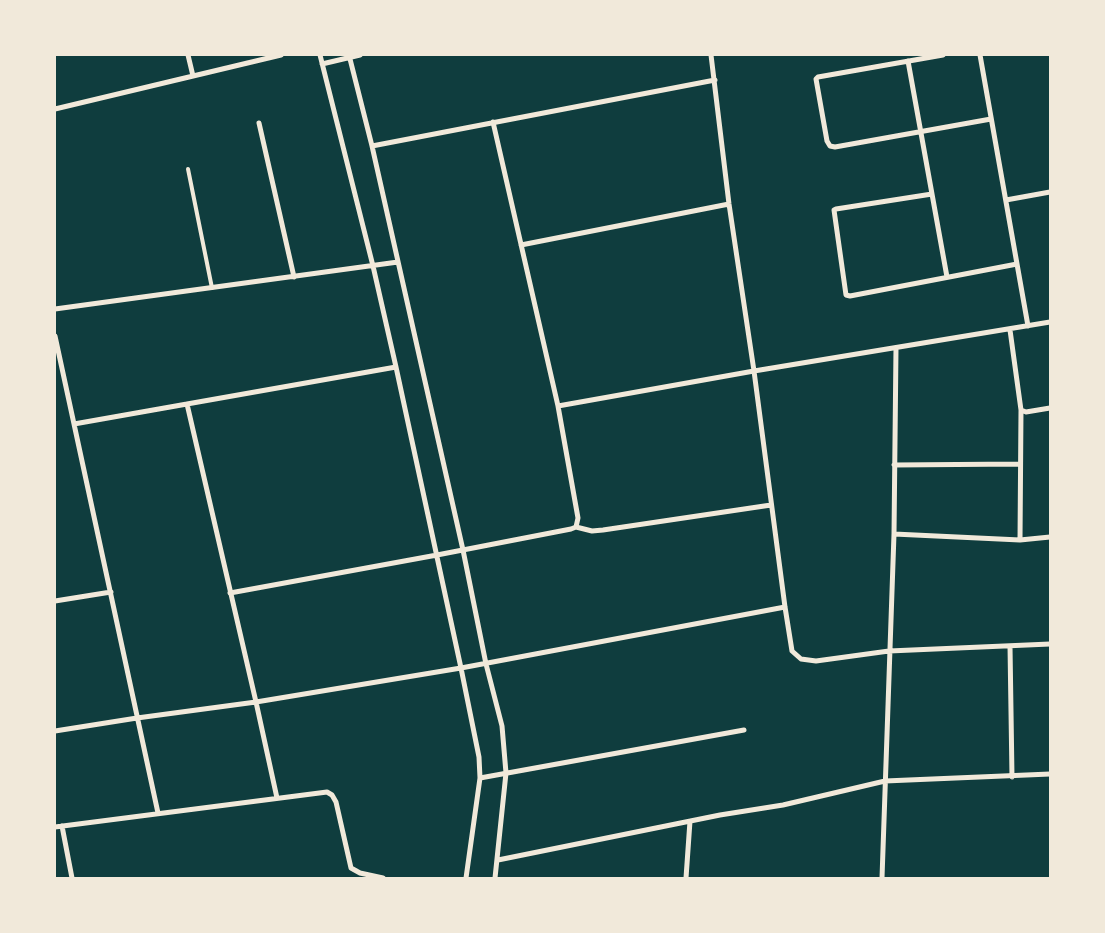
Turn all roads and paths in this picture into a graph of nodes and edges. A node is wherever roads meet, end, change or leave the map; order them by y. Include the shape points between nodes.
1 (188, 55) edge
2 (281, 55) edge
3 (320, 55) edge
4 (360, 55) edge
5 (711, 55) edge
6 (943, 55) edge
7 (980, 55) edge
8 (350, 56) edge
9 (908, 61) junction
10 (322, 64) junction
11 (193, 76) junction
12 (715, 80) junction
13 (55, 109) edge
14 (991, 118) junction
15 (493, 122) junction
16 (258, 123) dead end
17 (921, 131) junction
18 (372, 146) junction
19 (188, 169) dead end
20 (1050, 192) edge
21 (932, 194) junction
22 (1006, 200) junction
23 (729, 204) junction
24 (521, 245) junction
25 (398, 262) junction
26 (1017, 264) junction
27 (373, 266) junction
28 (294, 277) junction
29 (947, 277) junction
30 (212, 288) junction
31 (55, 309) edge
32 (1050, 322) edge
33 (1028, 326) junction
34 (1010, 330) junction
35 (55, 336) edge
36 (896, 348) junction
37 (396, 367) junction
38 (754, 371) junction
39 (187, 404) junction
40 (558, 406) junction
41 (1050, 408) edge
42 (1021, 410) junction
43 (74, 424) junction
44 (1020, 464) junction
45 (894, 465) junction
46 (771, 505) junction
47 (576, 527) junction
48 (894, 534) junction
49 (1050, 537) edge
50 (1020, 540) junction
51 (463, 550) junction
52 (437, 555) junction
53 (111, 592) junction
54 (230, 593) junction
55 (55, 601) edge
56 (785, 606) junction
57 (1050, 644) edge
58 (1010, 646) junction
59 (889, 652) junction
60 (486, 664) junction
61 (461, 668) junction
62 (256, 702) junction
63 (137, 718) junction
64 (744, 730) dead end
65 (55, 731) edge
66 (506, 773) junction
67 (1050, 774) edge
68 (1012, 777) junction
69 (480, 778) junction
70 (885, 781) junction
71 (276, 798) junction
72 (158, 813) junction
73 (690, 821) junction
74 (62, 826) junction
75 (55, 827) edge
76 (498, 860) junction
77 (360, 875) edge
78 (72, 878) edge
79 (383, 878) edge
80 (466, 878) edge
81 (495, 878) edge
82 (686, 878) edge
83 (882, 878) edge

1 - 11 street
2 - 11 street
3 - 10 street
4 - 8 street
5 - 12 street
6 - 9 street
7 - 14 street
8 - 10 street
8 - 18 street
9 - 17 street
9 - 17 street via 816,79 830,146
10 - 27 street
11 - 13 street
12 - 15 street
12 - 23 street
14 - 17 street
14 - 22 street
15 - 18 street
15 - 24 street
16 - 28 street
17 - 21 street
18 - 25 street
19 - 30 lane
20 - 22 street
21 - 29 street
21 - 29 street via 834,210 845,291 850,296
22 - 26 street
23 - 24 street
23 - 38 street
24 - 40 street
25 - 27 street
25 - 51 street
26 - 29 street
26 - 33 street
27 - 28 street
27 - 37 street
28 - 30 street
30 - 31 street
32 - 33 street
33 - 34 street
34 - 36 street
34 - 42 street
35 - 43 street
36 - 38 street
36 - 45 street
37 - 39 street
37 - 52 street
38 - 40 street
38 - 46 street
39 - 43 street
39 - 54 street
40 - 47 street via 578,518
41 - 42 street
42 - 44 street
43 - 53 street
44 - 45 street
44 - 50 street
45 - 48 street
46 - 47 street via 602,530
46 - 56 street
47 - 51 street
48 - 50 street
48 - 59 street
49 - 50 street
51 - 52 street
51 - 60 street
52 - 54 street
52 - 61 street
53 - 55 street
53 - 63 street
54 - 62 street
56 - 59 street via 792,651 801,659 816,661
56 - 60 street
57 - 58 street
58 - 59 street
58 - 68 street
59 - 70 street
60 - 61 street
60 - 66 street via 502,726
61 - 62 street
61 - 69 street via 479,757
62 - 63 street
62 - 71 street
63 - 65 street
63 - 72 street
64 - 66 street
66 - 69 street
66 - 76 street
67 - 68 street
68 - 70 street
69 - 80 street
70 - 73 street via 783,805
70 - 83 street
71 - 72 street
71 - 77 street via 327,792 332,795 349,865
72 - 74 street
73 - 76 street
73 - 82 street
74 - 75 street
74 - 78 street
76 - 81 street
77 - 79 street

